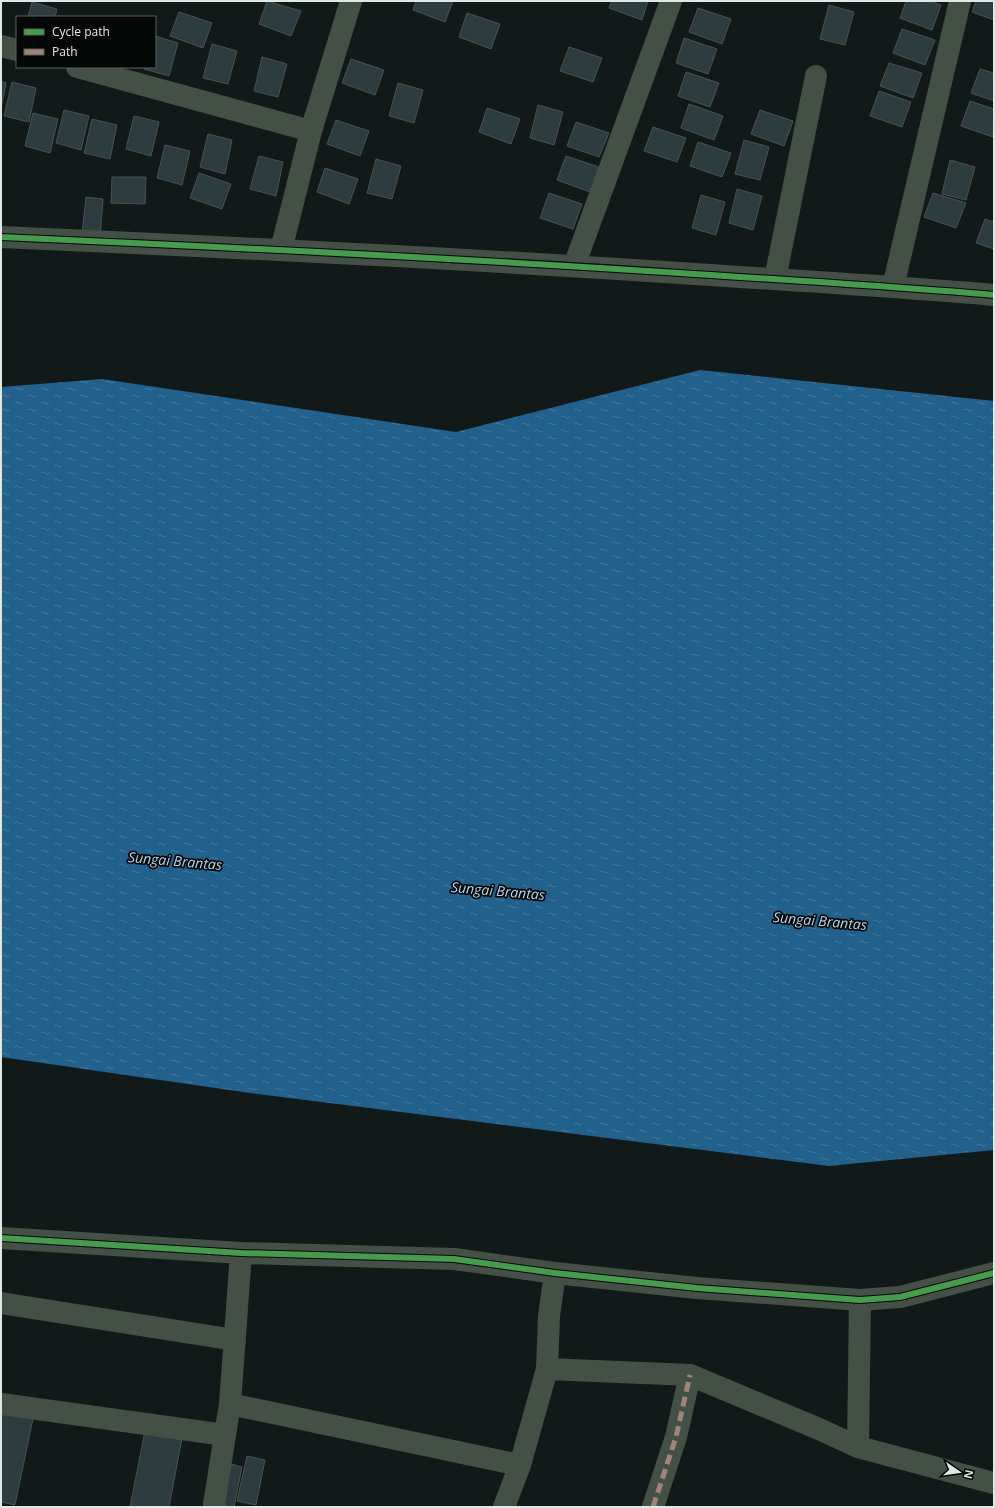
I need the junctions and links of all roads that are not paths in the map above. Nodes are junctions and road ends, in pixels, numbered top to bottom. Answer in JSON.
{"nodes":[{"id":1,"x":351,"y":1,"type":"edge"},
{"id":2,"x":671,"y":1,"type":"edge"},
{"id":3,"x":960,"y":1,"type":"edge"},
{"id":4,"x":1,"y":46,"type":"edge"},
{"id":5,"x":16,"y":50,"type":"edge"},
{"id":6,"x":81,"y":68,"type":"edge"},
{"id":7,"x":816,"y":76,"type":"dead end"},
{"id":8,"x":311,"y":131,"type":"junction"},
{"id":9,"x":1,"y":238,"type":"edge"},
{"id":10,"x":281,"y":250,"type":"junction"},
{"id":11,"x":574,"y":266,"type":"junction"},
{"id":12,"x":775,"y":279,"type":"junction"},
{"id":13,"x":894,"y":287,"type":"junction"},
{"id":14,"x":994,"y":295,"type":"edge"},
{"id":15,"x":1,"y":1238,"type":"edge"},
{"id":16,"x":241,"y":1253,"type":"junction"},
{"id":17,"x":555,"y":1273,"type":"junction"},
{"id":18,"x":994,"y":1273,"type":"edge"},
{"id":19,"x":860,"y":1300,"type":"junction"},
{"id":20,"x":1,"y":1303,"type":"edge"},
{"id":21,"x":235,"y":1340,"type":"junction"},
{"id":22,"x":547,"y":1369,"type":"junction"},
{"id":23,"x":690,"y":1375,"type":"junction"},
{"id":24,"x":1,"y":1404,"type":"edge"},
{"id":25,"x":230,"y":1404,"type":"junction"},
{"id":26,"x":225,"y":1435,"type":"junction"},
{"id":27,"x":858,"y":1448,"type":"junction"},
{"id":28,"x":520,"y":1465,"type":"junction"},
{"id":29,"x":994,"y":1483,"type":"edge"},
{"id":30,"x":215,"y":1507,"type":"edge"},
{"id":31,"x":504,"y":1507,"type":"edge"},
{"id":32,"x":653,"y":1507,"type":"edge"}],
"edges":[{"from":1,"to":8,"type":"street"},
{"from":2,"to":11,"type":"street"},
{"from":3,"to":13,"type":"street"},
{"from":4,"to":5,"type":"street"},
{"from":6,"to":8,"type":"street"},
{"from":7,"to":12,"type":"street"},
{"from":8,"to":10,"type":"street"},
{"from":9,"to":10,"type":"street"},
{"from":10,"to":11,"type":"street"},
{"from":11,"to":12,"type":"street"},
{"from":12,"to":13,"type":"street"},
{"from":13,"to":14,"type":"street"},
{"from":15,"to":16,"type":"street"},
{"from":16,"to":17,"type":"street"},
{"from":16,"to":21,"type":"street"},
{"from":17,"to":19,"type":"street"},
{"from":17,"to":22,"type":"street"},
{"from":18,"to":19,"type":"street"},
{"from":19,"to":27,"type":"street"},
{"from":20,"to":21,"type":"street"},
{"from":21,"to":25,"type":"street"},
{"from":22,"to":23,"type":"street"},
{"from":22,"to":28,"type":"street"},
{"from":23,"to":27,"type":"street"},
{"from":23,"to":32,"type":"street"},
{"from":24,"to":26,"type":"street"},
{"from":25,"to":26,"type":"street"},
{"from":25,"to":28,"type":"street"},
{"from":26,"to":30,"type":"street"},
{"from":27,"to":29,"type":"street"},
{"from":28,"to":31,"type":"street"}]}
